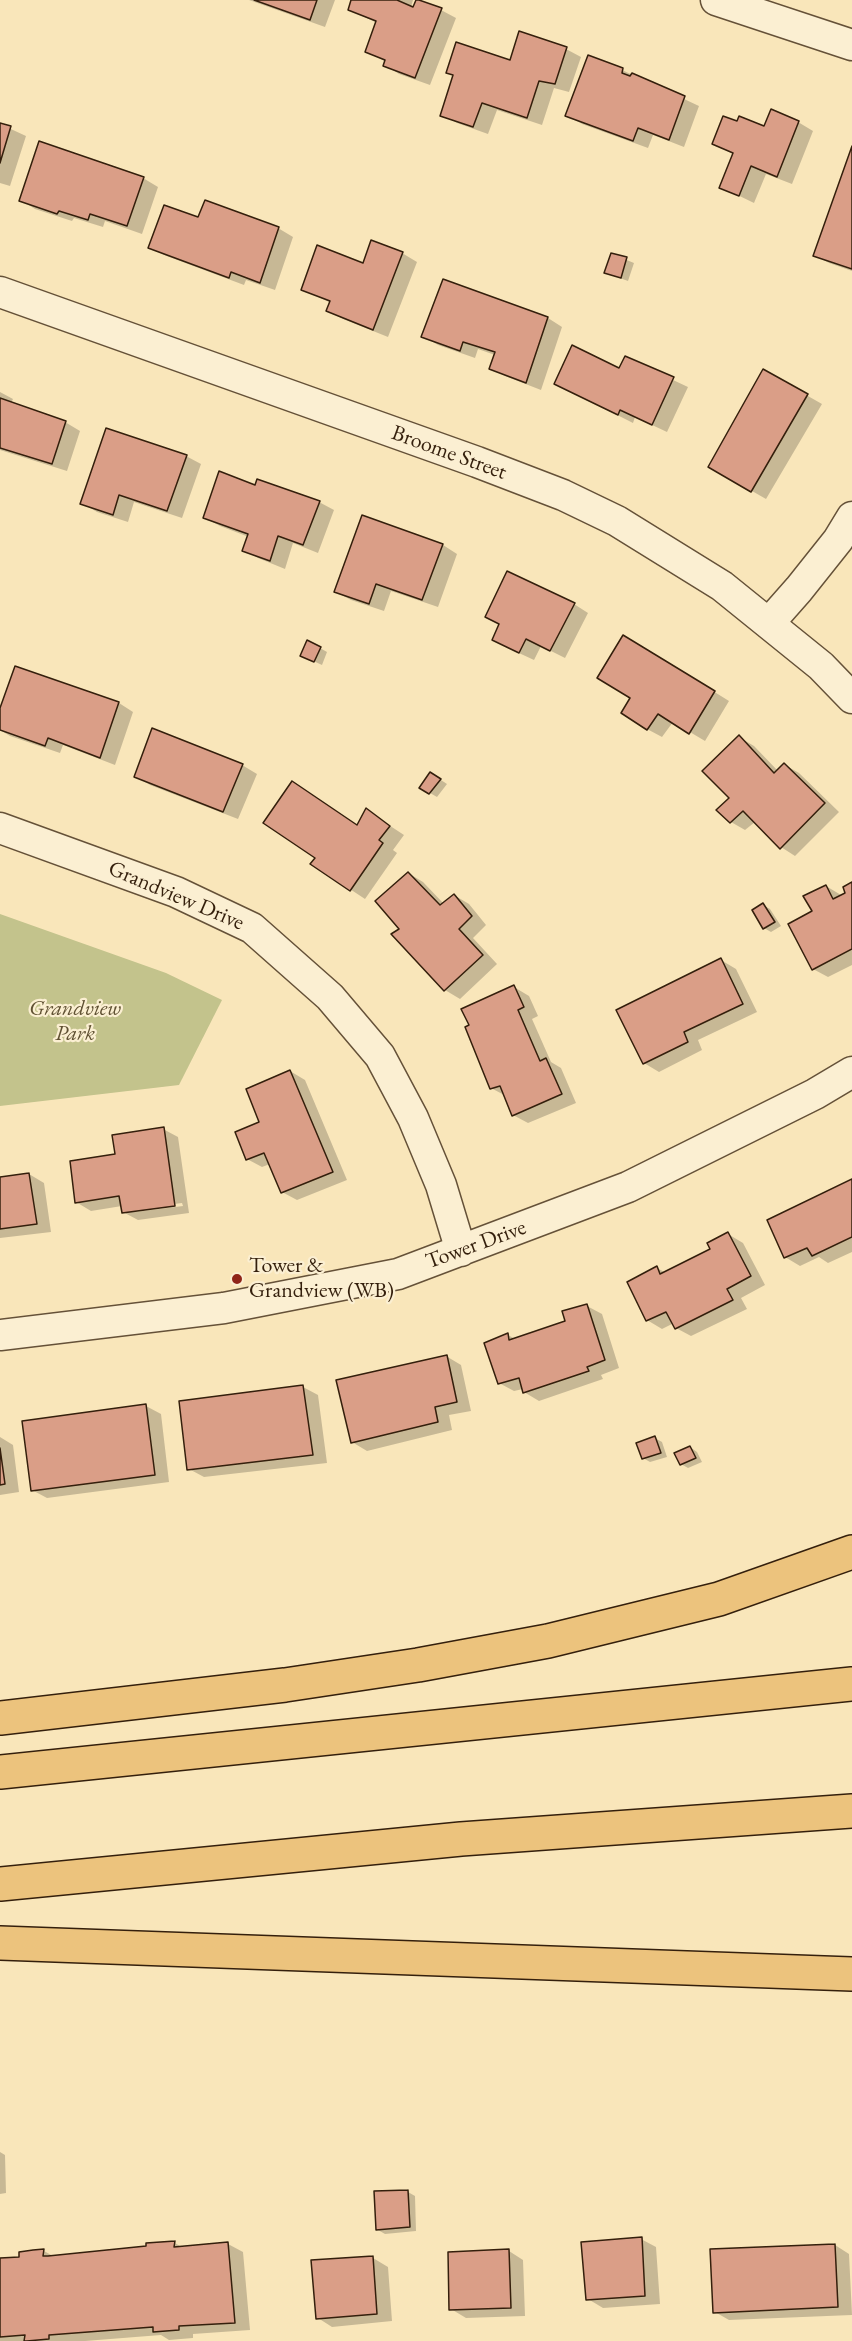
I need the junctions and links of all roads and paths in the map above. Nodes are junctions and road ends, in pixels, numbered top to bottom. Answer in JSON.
{"nodes":[{"id":1,"x":716,"y":0,"type":"edge"},
{"id":2,"x":852,"y":45,"type":"edge"},
{"id":3,"x":0,"y":292,"type":"edge"},
{"id":4,"x":852,"y":517,"type":"edge"},
{"id":5,"x":769,"y":623,"type":"junction"},
{"id":6,"x":852,"y":698,"type":"edge"},
{"id":7,"x":0,"y":828,"type":"edge"},
{"id":8,"x":852,"y":1072,"type":"edge"},
{"id":9,"x":461,"y":1251,"type":"junction"},
{"id":10,"x":0,"y":1335,"type":"edge"},
{"id":11,"x":852,"y":1552,"type":"edge"},
{"id":12,"x":852,"y":1684,"type":"edge"},
{"id":13,"x":0,"y":1718,"type":"edge"},
{"id":14,"x":0,"y":1772,"type":"edge"},
{"id":15,"x":852,"y":1811,"type":"edge"},
{"id":16,"x":0,"y":1884,"type":"edge"},
{"id":17,"x":0,"y":1943,"type":"edge"},
{"id":18,"x":852,"y":1974,"type":"edge"}],
"edges":[{"from":1,"to":2,"type":"street"},
{"from":3,"to":5,"type":"street","name":"Broome Street"},
{"from":4,"to":5,"type":"street"},
{"from":5,"to":6,"type":"street","name":"Broome Street"},
{"from":7,"to":9,"type":"street","name":"Grandview Drive"},
{"from":8,"to":9,"type":"street","name":"Tower Drive"},
{"from":9,"to":10,"type":"street","name":"Tower Drive"},
{"from":11,"to":13,"type":"highway"},
{"from":12,"to":14,"type":"highway"},
{"from":15,"to":16,"type":"highway"},
{"from":17,"to":18,"type":"highway"}]}
